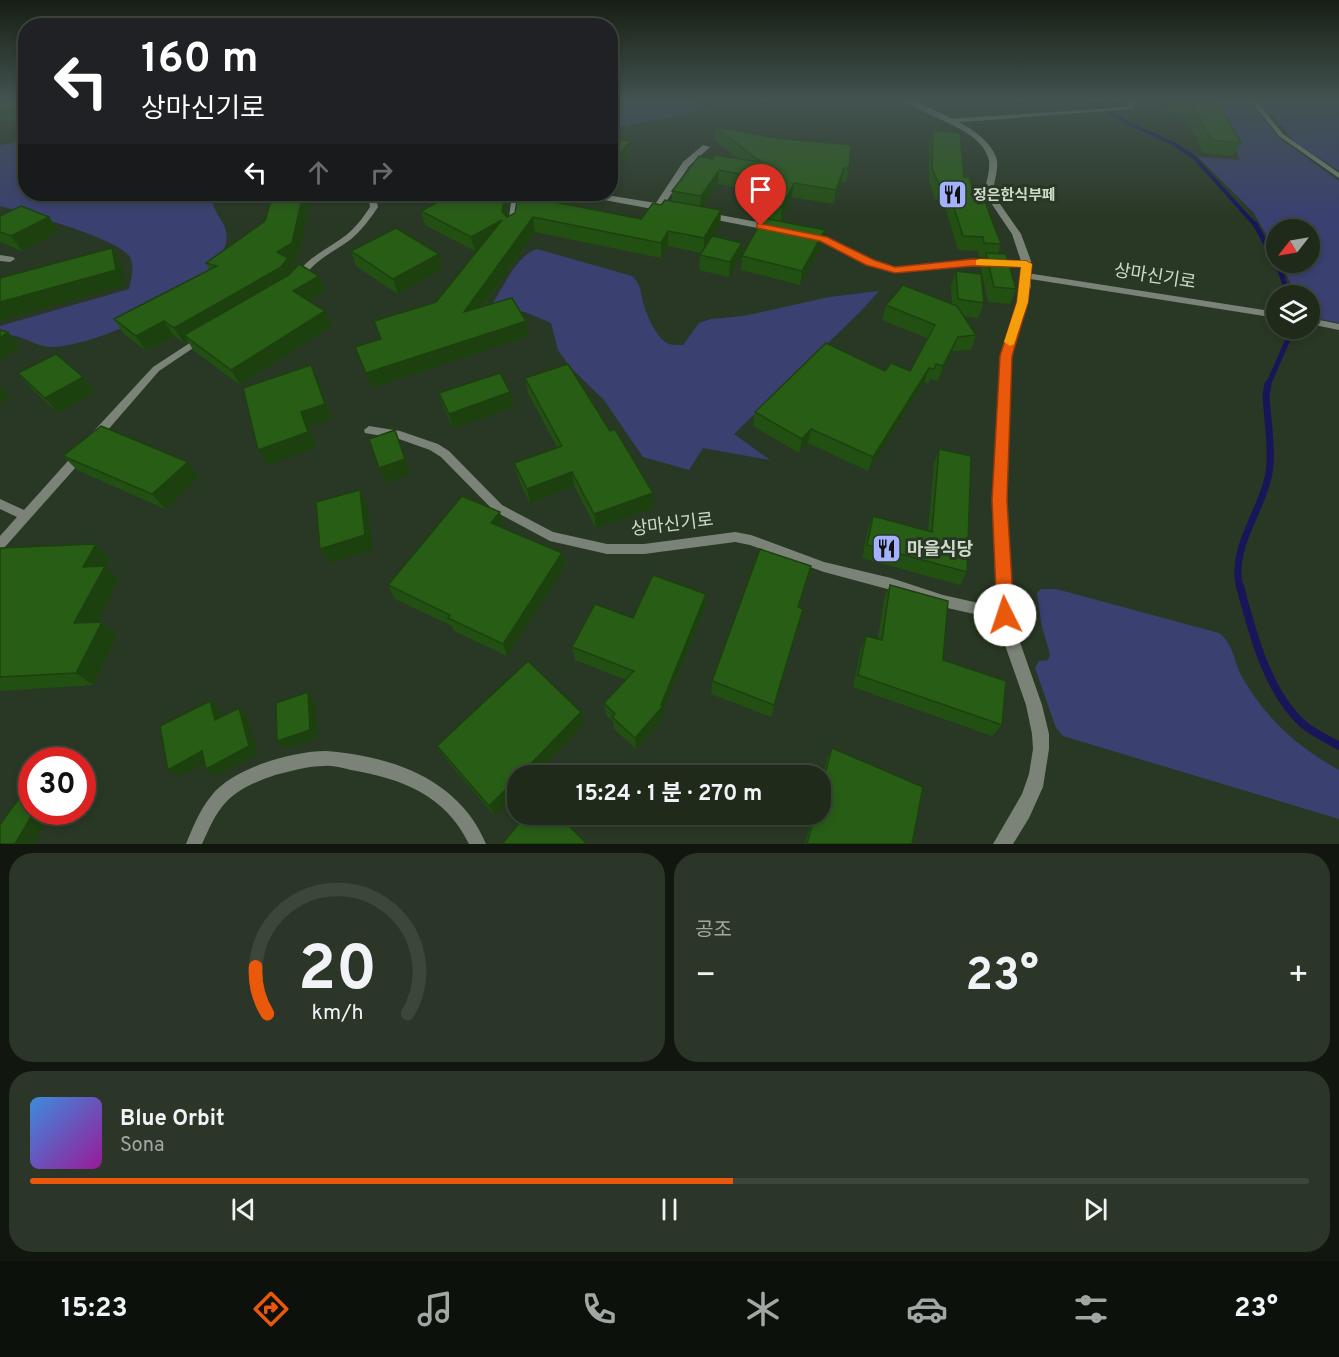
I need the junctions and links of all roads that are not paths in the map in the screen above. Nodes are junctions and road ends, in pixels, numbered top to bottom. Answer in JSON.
{"nodes":[{"id":1,"x":977,"y":139,"type":"edge"},
{"id":2,"x":1287,"y":139,"type":"edge"},
{"id":3,"x":706,"y":147,"type":"dead end"},
{"id":4,"x":1339,"y":176,"type":"edge"},
{"id":5,"x":618,"y":200,"type":"edge"},
{"id":6,"x":373,"y":201,"type":"edge"},
{"id":7,"x":515,"y":201,"type":"edge"},
{"id":8,"x":658,"y":207,"type":"junction"},
{"id":9,"x":680,"y":210,"type":"edge"},
{"id":10,"x":690,"y":212,"type":"edge"},
{"id":11,"x":511,"y":227,"type":"edge"},
{"id":12,"x":788,"y":231,"type":"edge"},
{"id":13,"x":799,"y":233,"type":"edge"},
{"id":14,"x":1027,"y":270,"type":"junction"},
{"id":15,"x":292,"y":286,"type":"edge"},
{"id":16,"x":1266,"y":313,"type":"edge"},
{"id":17,"x":1320,"y":323,"type":"edge"},
{"id":18,"x":1339,"y":327,"type":"edge"},
{"id":19,"x":212,"y":333,"type":"edge"},
{"id":20,"x":369,"y":430,"type":"dead end"},
{"id":21,"x":91,"y":441,"type":"edge"},
{"id":22,"x":84,"y":450,"type":"edge"},
{"id":23,"x":0,"y":504,"type":"edge"},
{"id":24,"x":26,"y":516,"type":"junction"},
{"id":25,"x":0,"y":544,"type":"edge"},
{"id":26,"x":1005,"y":615,"type":"junction"},
{"id":27,"x":194,"y":844,"type":"edge"},
{"id":28,"x":478,"y":844,"type":"edge"},
{"id":29,"x":1002,"y":844,"type":"edge"}],
"edges":[{"from":1,"to":14,"type":"street"},
{"from":2,"to":4,"type":"lane"},
{"from":3,"to":8,"type":"street"},
{"from":5,"to":8,"type":"street"},
{"from":6,"to":15,"type":"lane"},
{"from":7,"to":11,"type":"lane"},
{"from":8,"to":9,"type":"street"},
{"from":10,"to":12,"type":"street"},
{"from":13,"to":14,"type":"street","name":"상마신기로"},
{"from":14,"to":16,"type":"lane","name":"상마신기로"},
{"from":14,"to":26,"type":"street"},
{"from":17,"to":18,"type":"lane"},
{"from":19,"to":21,"type":"lane"},
{"from":20,"to":26,"type":"lane","name":"상마신기로"},
{"from":22,"to":24,"type":"lane"},
{"from":23,"to":24,"type":"lane"},
{"from":24,"to":25,"type":"lane"},
{"from":26,"to":29,"type":"street"},
{"from":27,"to":28,"type":"lane"}]}
